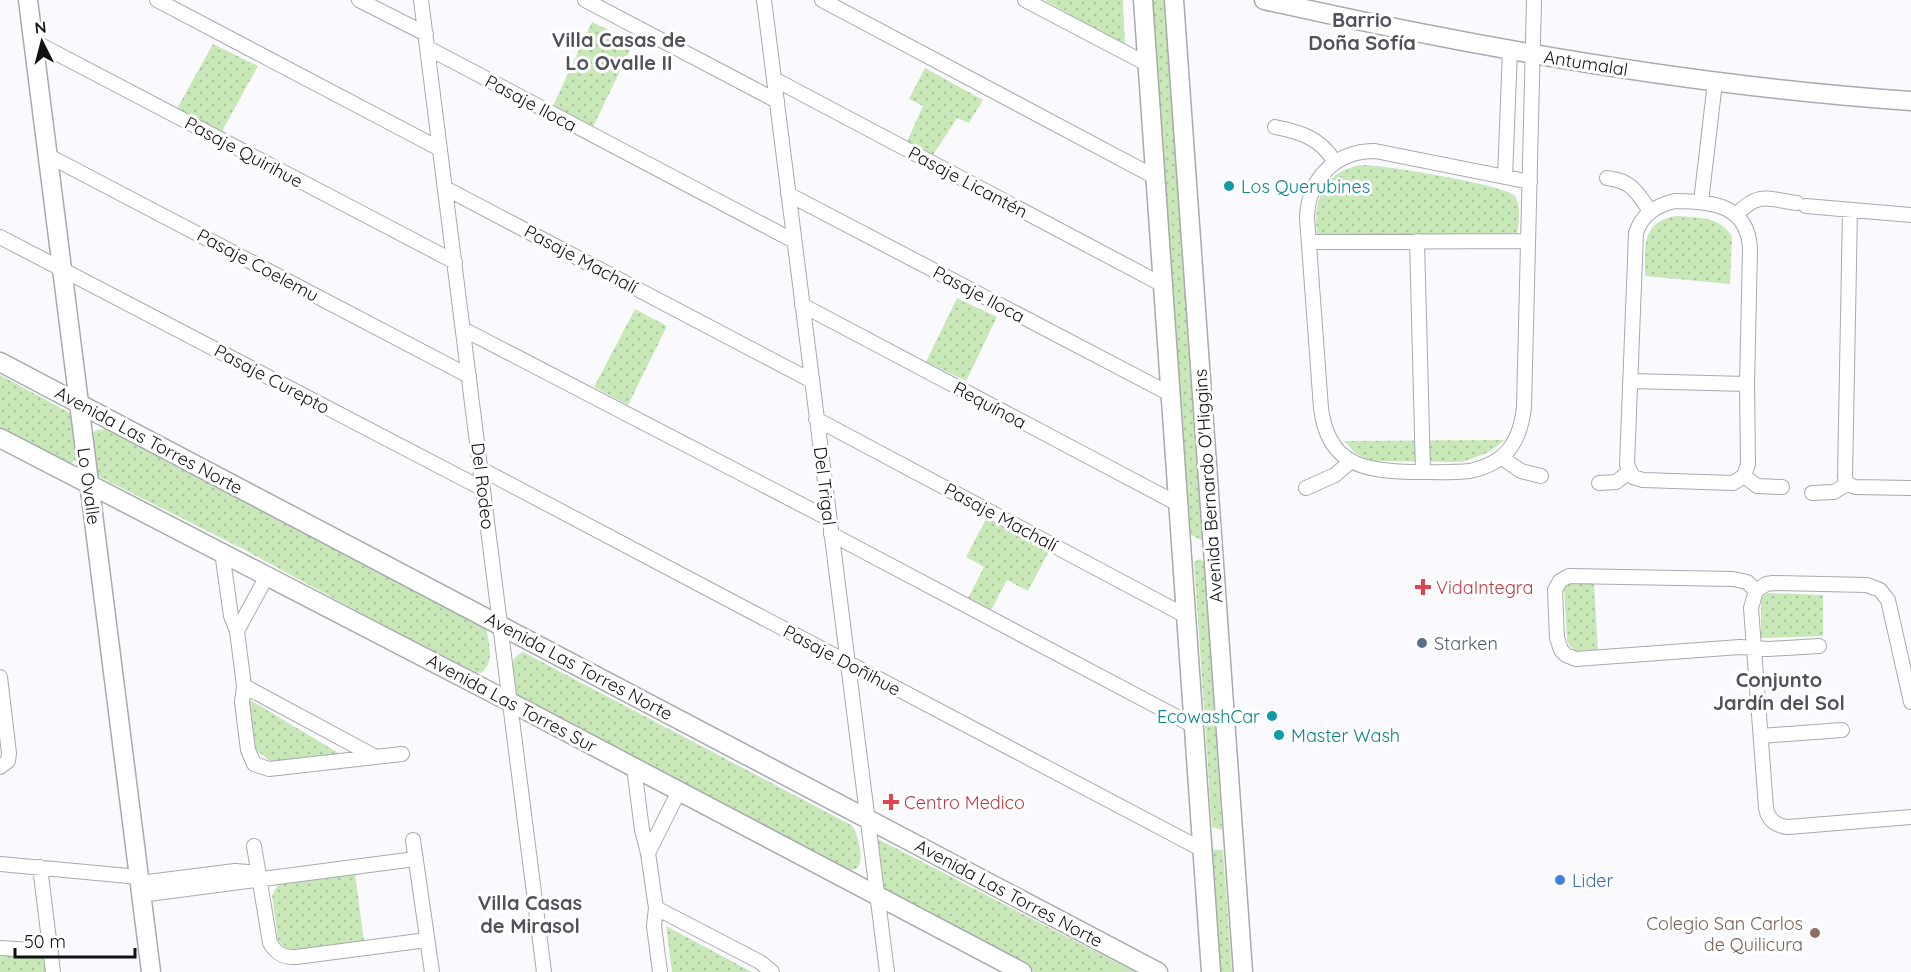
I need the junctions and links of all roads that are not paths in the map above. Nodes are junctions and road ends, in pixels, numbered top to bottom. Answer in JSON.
{"nodes":[{"id":1,"x":28,"y":0,"type":"edge"},
{"id":2,"x":158,"y":0,"type":"edge"},
{"id":3,"x":359,"y":0,"type":"edge"},
{"id":4,"x":421,"y":0,"type":"edge"},
{"id":5,"x":585,"y":0,"type":"edge"},
{"id":6,"x":764,"y":0,"type":"edge"},
{"id":7,"x":822,"y":0,"type":"edge"},
{"id":8,"x":1025,"y":0,"type":"edge"},
{"id":9,"x":1143,"y":0,"type":"edge"},
{"id":10,"x":1174,"y":0,"type":"edge"},
{"id":11,"x":1264,"y":0,"type":"edge"},
{"id":12,"x":1534,"y":0,"type":"edge"},
{"id":13,"x":33,"y":41,"type":"junction"},
{"id":14,"x":427,"y":41,"type":"junction"},
{"id":15,"x":1509,"y":50,"type":"junction"},
{"id":16,"x":1533,"y":54,"type":"junction"},
{"id":17,"x":1147,"y":64,"type":"junction"},
{"id":18,"x":774,"y":80,"type":"junction"},
{"id":19,"x":1715,"y":82,"type":"junction"},
{"id":20,"x":777,"y":101,"type":"junction"},
{"id":21,"x":1911,"y":101,"type":"edge"},
{"id":22,"x":1275,"y":127,"type":"dead end"},
{"id":23,"x":440,"y":149,"type":"junction"},
{"id":24,"x":47,"y":155,"type":"junction"},
{"id":25,"x":1335,"y":162,"type":"junction"},
{"id":26,"x":1155,"y":177,"type":"junction"},
{"id":27,"x":1505,"y":177,"type":"junction"},
{"id":28,"x":1606,"y":178,"type":"dead end"},
{"id":29,"x":1530,"y":182,"type":"junction"},
{"id":30,"x":445,"y":188,"type":"junction"},
{"id":31,"x":788,"y":194,"type":"junction"},
{"id":32,"x":1701,"y":202,"type":"junction"},
{"id":33,"x":1851,"y":210,"type":"junction"},
{"id":34,"x":1650,"y":211,"type":"junction"},
{"id":35,"x":1737,"y":215,"type":"junction"},
{"id":36,"x":1911,"y":215,"type":"edge"},
{"id":37,"x":0,"y":237,"type":"edge"},
{"id":38,"x":794,"y":241,"type":"junction"},
{"id":39,"x":1417,"y":241,"type":"junction"},
{"id":40,"x":1528,"y":241,"type":"junction"},
{"id":41,"x":1309,"y":242,"type":"junction"},
{"id":42,"x":454,"y":262,"type":"junction"},
{"id":43,"x":62,"y":269,"type":"junction"},
{"id":44,"x":1163,"y":285,"type":"junction"},
{"id":45,"x":802,"y":305,"type":"junction"},
{"id":46,"x":463,"y":329,"type":"junction"},
{"id":47,"x":0,"y":362,"type":"edge"},
{"id":48,"x":469,"y":376,"type":"junction"},
{"id":49,"x":812,"y":381,"type":"junction"},
{"id":50,"x":1632,"y":381,"type":"junction"},
{"id":51,"x":1747,"y":384,"type":"junction"},
{"id":52,"x":1170,"y":394,"type":"junction"},
{"id":53,"x":78,"y":403,"type":"junction"},
{"id":54,"x":816,"y":418,"type":"junction"},
{"id":55,"x":0,"y":438,"type":"edge"},
{"id":56,"x":1502,"y":458,"type":"junction"},
{"id":57,"x":1351,"y":461,"type":"junction"},
{"id":58,"x":481,"y":469,"type":"junction"},
{"id":59,"x":1423,"y":472,"type":"junction"},
{"id":60,"x":1629,"y":472,"type":"junction"},
{"id":61,"x":1541,"y":476,"type":"dead end"},
{"id":62,"x":1744,"y":476,"type":"junction"},
{"id":63,"x":89,"y":482,"type":"junction"},
{"id":64,"x":1599,"y":483,"type":"dead end"},
{"id":65,"x":1847,"y":484,"type":"junction"},
{"id":66,"x":1782,"y":487,"type":"dead end"},
{"id":67,"x":1306,"y":488,"type":"dead end"},
{"id":68,"x":1911,"y":488,"type":"edge"},
{"id":69,"x":483,"y":489,"type":"junction"},
{"id":70,"x":1812,"y":493,"type":"dead end"},
{"id":71,"x":1178,"y":504,"type":"junction"},
{"id":72,"x":829,"y":519,"type":"junction"},
{"id":73,"x":831,"y":534,"type":"junction"},
{"id":74,"x":222,"y":552,"type":"junction"},
{"id":75,"x":1213,"y":557,"type":"junction"},
{"id":76,"x":1182,"y":560,"type":"junction"},
{"id":77,"x":267,"y":576,"type":"junction"},
{"id":78,"x":1756,"y":591,"type":"junction"},
{"id":79,"x":1186,"y":616,"type":"junction"},
{"id":80,"x":500,"y":625,"type":"junction"},
{"id":81,"x":237,"y":631,"type":"junction"},
{"id":82,"x":1819,"y":646,"type":"dead end"},
{"id":83,"x":1754,"y":648,"type":"junction"},
{"id":84,"x":847,"y":662,"type":"junction"},
{"id":85,"x":0,"y":677,"type":"edge"},
{"id":86,"x":243,"y":686,"type":"junction"},
{"id":87,"x":510,"y":702,"type":"junction"},
{"id":88,"x":1911,"y":702,"type":"edge"},
{"id":89,"x":1842,"y":730,"type":"dead end"},
{"id":90,"x":1194,"y":733,"type":"junction"},
{"id":91,"x":1226,"y":736,"type":"junction"},
{"id":92,"x":1761,"y":736,"type":"junction"},
{"id":93,"x":402,"y":754,"type":"dead end"},
{"id":94,"x":374,"y":756,"type":"junction"},
{"id":95,"x":3,"y":765,"type":"edge"},
{"id":96,"x":634,"y":767,"type":"junction"},
{"id":97,"x":680,"y":792,"type":"junction"},
{"id":98,"x":1911,"y":817,"type":"edge"},
{"id":99,"x":866,"y":818,"type":"junction"},
{"id":100,"x":413,"y":840,"type":"dead end"},
{"id":101,"x":254,"y":846,"type":"dead end"},
{"id":102,"x":1203,"y":850,"type":"junction"},
{"id":103,"x":648,"y":853,"type":"junction"},
{"id":104,"x":415,"y":859,"type":"junction"},
{"id":105,"x":0,"y":864,"type":"edge"},
{"id":106,"x":40,"y":867,"type":"junction"},
{"id":107,"x":260,"y":878,"type":"junction"},
{"id":108,"x":140,"y":885,"type":"junction"},
{"id":109,"x":877,"y":895,"type":"junction"},
{"id":110,"x":656,"y":908,"type":"junction"},
{"id":111,"x":427,"y":940,"type":"junction"},
{"id":112,"x":0,"y":948,"type":"edge"},
{"id":113,"x":51,"y":951,"type":"junction"},
{"id":114,"x":53,"y":972,"type":"edge"},
{"id":115,"x":151,"y":972,"type":"edge"},
{"id":116,"x":432,"y":972,"type":"edge"},
{"id":117,"x":544,"y":972,"type":"edge"},
{"id":118,"x":660,"y":972,"type":"edge"},
{"id":119,"x":772,"y":972,"type":"edge"},
{"id":120,"x":887,"y":972,"type":"edge"},
{"id":121,"x":1022,"y":972,"type":"edge"},
{"id":122,"x":1158,"y":972,"type":"edge"},
{"id":123,"x":1211,"y":972,"type":"edge"},
{"id":124,"x":1243,"y":972,"type":"edge"}],
"edges":[{"from":1,"to":13,"type":"street","name":"Lo Ovalle"},
{"from":2,"to":23,"type":"street"},
{"from":3,"to":14,"type":"street","name":"Pasaje Iloca"},
{"from":4,"to":14,"type":"street","name":"Del Rodeo"},
{"from":5,"to":20,"type":"street"},
{"from":6,"to":18,"type":"street","name":"Del Trigal"},
{"from":7,"to":26,"type":"street"},
{"from":8,"to":17,"type":"street"},
{"from":9,"to":17,"type":"street","name":"Avenida Bernardo O'Higgins"},
{"from":10,"to":75,"type":"street","name":"Avenida Bernardo O'Higgins"},
{"from":11,"to":15,"type":"street","name":"Antumalal"},
{"from":12,"to":16,"type":"street"},
{"from":13,"to":24,"type":"street","name":"Lo Ovalle"},
{"from":13,"to":42,"type":"street","name":"Pasaje Quirihue"},
{"from":14,"to":23,"type":"street","name":"Del Rodeo"},
{"from":14,"to":38,"type":"street","name":"Pasaje Iloca"},
{"from":15,"to":16,"type":"street","name":"Antumalal"},
{"from":15,"to":27,"type":"street"},
{"from":16,"to":19,"type":"street","name":"Antumalal"},
{"from":16,"to":29,"type":"street"},
{"from":17,"to":26,"type":"street","name":"Avenida Bernardo O'Higgins"},
{"from":18,"to":20,"type":"street","name":"Del Trigal"},
{"from":18,"to":44,"type":"street","name":"Pasaje Licantén"},
{"from":19,"to":21,"type":"street","name":"Antumalal"},
{"from":19,"to":32,"type":"street"},
{"from":20,"to":31,"type":"street","name":"Del Trigal"},
{"from":22,"to":25,"type":"street"},
{"from":23,"to":30,"type":"street","name":"Del Rodeo"},
{"from":24,"to":43,"type":"street","name":"Lo Ovalle"},
{"from":24,"to":48,"type":"street","name":"Pasaje Coelemu"},
{"from":25,"to":27,"type":"street"},
{"from":25,"to":41,"type":"street"},
{"from":26,"to":44,"type":"street","name":"Avenida Bernardo O'Higgins"},
{"from":27,"to":29,"type":"street"},
{"from":28,"to":34,"type":"street"},
{"from":29,"to":40,"type":"street"},
{"from":30,"to":42,"type":"street","name":"Del Rodeo"},
{"from":30,"to":49,"type":"street","name":"Pasaje Machalí"},
{"from":31,"to":38,"type":"street","name":"Del Trigal"},
{"from":31,"to":52,"type":"street","name":"Pasaje Iloca"},
{"from":32,"to":34,"type":"street"},
{"from":32,"to":35,"type":"street"},
{"from":33,"to":35,"type":"street"},
{"from":33,"to":36,"type":"street"},
{"from":33,"to":65,"type":"street"},
{"from":34,"to":50,"type":"street"},
{"from":35,"to":51,"type":"street"},
{"from":37,"to":43,"type":"street","name":"Pasaje Curepto"},
{"from":38,"to":45,"type":"street","name":"Del Trigal"},
{"from":39,"to":40,"type":"street"},
{"from":39,"to":41,"type":"street"},
{"from":39,"to":59,"type":"street"},
{"from":40,"to":56,"type":"street"},
{"from":41,"to":57,"type":"street"},
{"from":42,"to":46,"type":"street","name":"Del Rodeo"},
{"from":43,"to":53,"type":"street","name":"Lo Ovalle"},
{"from":43,"to":69,"type":"street","name":"Pasaje Curepto"},
{"from":44,"to":52,"type":"street","name":"Avenida Bernardo O'Higgins"},
{"from":45,"to":49,"type":"street","name":"Del Trigal"},
{"from":45,"to":71,"type":"street","name":"Requínoa"},
{"from":46,"to":48,"type":"street","name":"Del Rodeo"},
{"from":46,"to":72,"type":"street"},
{"from":47,"to":53,"type":"street","name":"Avenida Las Torres Norte"},
{"from":48,"to":58,"type":"street","name":"Del Rodeo"},
{"from":49,"to":54,"type":"street","name":"Del Trigal"},
{"from":50,"to":51,"type":"street"},
{"from":50,"to":60,"type":"street"},
{"from":51,"to":62,"type":"street"},
{"from":52,"to":71,"type":"street","name":"Avenida Bernardo O'Higgins"},
{"from":53,"to":63,"type":"street","name":"Lo Ovalle"},
{"from":53,"to":80,"type":"street","name":"Avenida Las Torres Norte"},
{"from":54,"to":72,"type":"street","name":"Del Trigal"},
{"from":54,"to":79,"type":"street","name":"Pasaje Machalí"},
{"from":55,"to":63,"type":"street","name":"Avenida Las Torres Sur"},
{"from":56,"to":59,"type":"street"},
{"from":56,"to":61,"type":"street"},
{"from":57,"to":59,"type":"street"},
{"from":57,"to":67,"type":"street"},
{"from":58,"to":69,"type":"street","name":"Del Rodeo"},
{"from":58,"to":84,"type":"street","name":"Pasaje Doñihue"},
{"from":60,"to":62,"type":"street"},
{"from":60,"to":64,"type":"street"},
{"from":62,"to":66,"type":"street"},
{"from":63,"to":74,"type":"street","name":"Avenida Las Torres Sur"},
{"from":63,"to":108,"type":"street","name":"Lo Ovalle"},
{"from":65,"to":68,"type":"street"},
{"from":65,"to":70,"type":"street"},
{"from":69,"to":80,"type":"street","name":"Del Rodeo"},
{"from":71,"to":76,"type":"street","name":"Avenida Bernardo O'Higgins"},
{"from":72,"to":73,"type":"street","name":"Del Trigal"},
{"from":73,"to":84,"type":"street","name":"Del Trigal"},
{"from":73,"to":90,"type":"street"},
{"from":74,"to":77,"type":"street","name":"Avenida Las Torres Sur"},
{"from":74,"to":81,"type":"street"},
{"from":75,"to":76,"type":"street"},
{"from":75,"to":91,"type":"street","name":"Avenida Bernardo O'Higgins"},
{"from":76,"to":79,"type":"street","name":"Avenida Bernardo O'Higgins"},
{"from":77,"to":81,"type":"street"},
{"from":77,"to":87,"type":"street","name":"Avenida Las Torres Sur"},
{"from":78,"to":83,"type":"street"},
{"from":78,"to":83,"type":"street"},
{"from":78,"to":88,"type":"street"},
{"from":79,"to":90,"type":"street","name":"Avenida Bernardo O'Higgins"},
{"from":80,"to":87,"type":"street","name":"Del Rodeo"},
{"from":80,"to":99,"type":"street","name":"Avenida Las Torres Norte"},
{"from":81,"to":86,"type":"street"},
{"from":82,"to":83,"type":"street"},
{"from":83,"to":92,"type":"street"},
{"from":84,"to":99,"type":"street","name":"Del Trigal"},
{"from":84,"to":102,"type":"street","name":"Pasaje Doñihue"},
{"from":85,"to":95,"type":"street"},
{"from":86,"to":94,"type":"street"},
{"from":86,"to":94,"type":"street"},
{"from":87,"to":96,"type":"street","name":"Avenida Las Torres Sur"},
{"from":87,"to":117,"type":"street","name":"Del Rodeo"},
{"from":89,"to":92,"type":"street"},
{"from":90,"to":91,"type":"street"},
{"from":90,"to":102,"type":"street","name":"Avenida Bernardo O'Higgins"},
{"from":91,"to":124,"type":"street","name":"Avenida Bernardo O'Higgins"},
{"from":92,"to":98,"type":"street"},
{"from":93,"to":94,"type":"street"},
{"from":96,"to":97,"type":"street","name":"Avenida Las Torres Sur"},
{"from":96,"to":103,"type":"street"},
{"from":97,"to":103,"type":"street"},
{"from":97,"to":109,"type":"street","name":"Avenida Las Torres Sur"},
{"from":99,"to":109,"type":"street","name":"Del Trigal"},
{"from":99,"to":122,"type":"street","name":"Avenida Las Torres Norte"},
{"from":100,"to":104,"type":"street"},
{"from":101,"to":107,"type":"street"},
{"from":102,"to":123,"type":"street","name":"Avenida Bernardo O'Higgins"},
{"from":103,"to":110,"type":"street"},
{"from":104,"to":107,"type":"street"},
{"from":104,"to":111,"type":"street"},
{"from":105,"to":106,"type":"street"},
{"from":106,"to":108,"type":"street"},
{"from":106,"to":113,"type":"street"},
{"from":107,"to":108,"type":"street"},
{"from":107,"to":111,"type":"street"},
{"from":108,"to":115,"type":"street","name":"Lo Ovalle"},
{"from":109,"to":120,"type":"street","name":"Del Trigal"},
{"from":109,"to":121,"type":"street","name":"Avenida Las Torres Sur"},
{"from":110,"to":118,"type":"street"},
{"from":110,"to":119,"type":"street"},
{"from":111,"to":116,"type":"street"},
{"from":112,"to":113,"type":"street"},
{"from":113,"to":114,"type":"street"}]}
